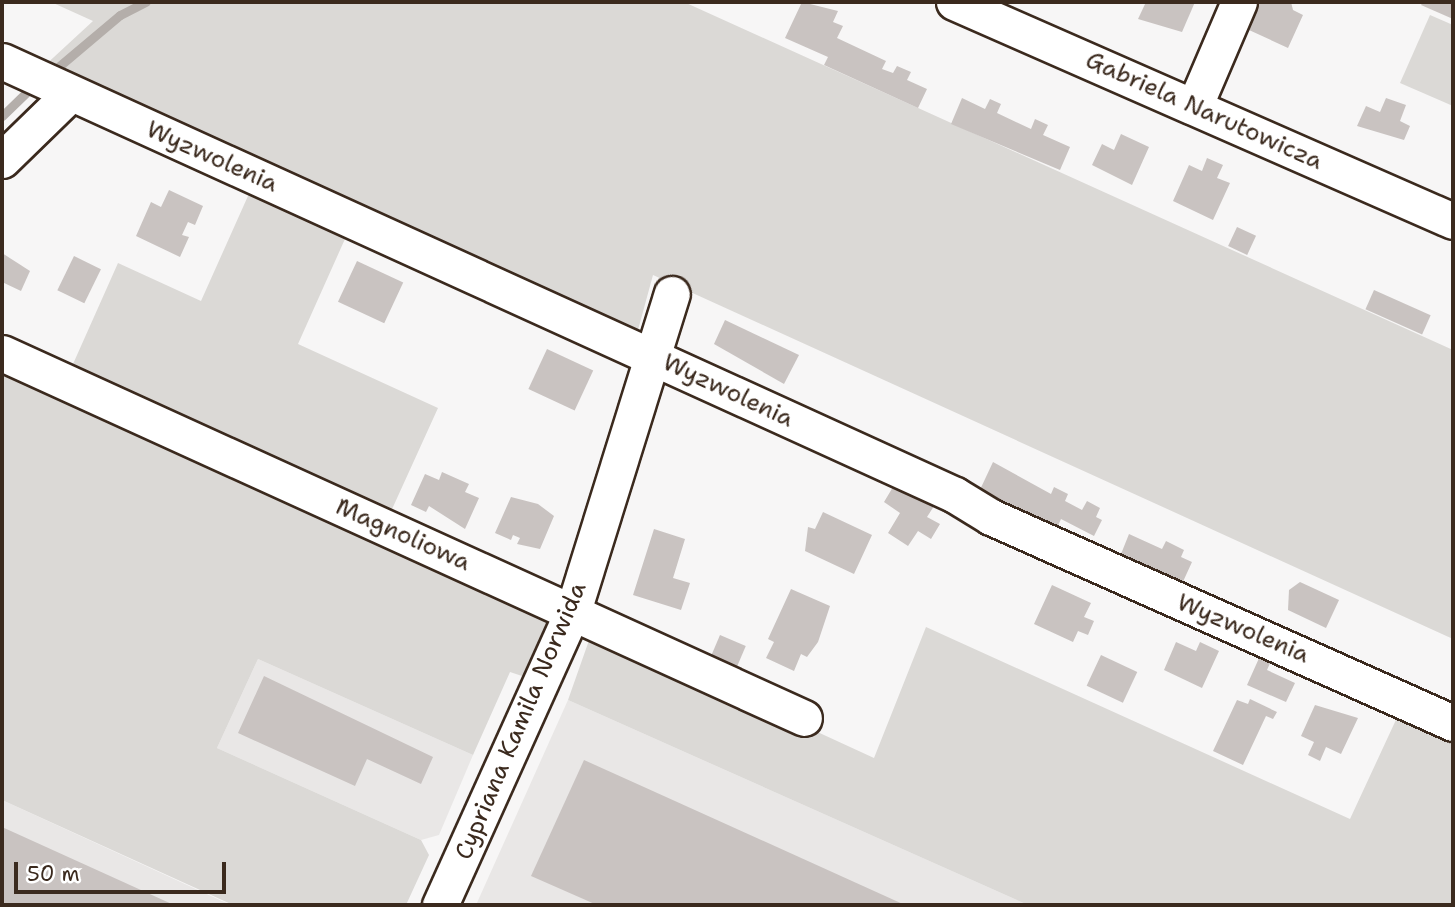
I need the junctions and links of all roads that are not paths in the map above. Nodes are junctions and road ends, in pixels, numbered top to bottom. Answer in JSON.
{"nodes":[{"id":1,"x":1239,"y":2,"type":"edge"},
{"id":2,"x":960,"y":3,"type":"edge"},
{"id":3,"x":2,"y":61,"type":"edge"},
{"id":4,"x":71,"y":93,"type":"junction"},
{"id":5,"x":1194,"y":107,"type":"junction"},
{"id":6,"x":2,"y":160,"type":"edge"},
{"id":7,"x":1453,"y":221,"type":"edge"},
{"id":8,"x":672,"y":293,"type":"dead end"},
{"id":9,"x":2,"y":353,"type":"edge"},
{"id":10,"x":655,"y":358,"type":"junction"},
{"id":11,"x":573,"y":611,"type":"junction"},
{"id":12,"x":804,"y":718,"type":"dead end"},
{"id":13,"x":1453,"y":723,"type":"edge"},
{"id":14,"x":440,"y":905,"type":"edge"}],
"edges":[{"from":1,"to":5,"type":"street"},
{"from":2,"to":5,"type":"street","name":"Gabriela Narutowicza"},
{"from":3,"to":4,"type":"street","name":"Wyzwolenia"},
{"from":4,"to":6,"type":"street"},
{"from":4,"to":10,"type":"street","name":"Wyzwolenia"},
{"from":5,"to":7,"type":"street","name":"Gabriela Narutowicza"},
{"from":8,"to":10,"type":"street","name":"Cypriana Kamila Norwida"},
{"from":9,"to":11,"type":"street","name":"Magnoliowa"},
{"from":10,"to":11,"type":"street","name":"Cypriana Kamila Norwida"},
{"from":10,"to":13,"type":"street","name":"Wyzwolenia"},
{"from":11,"to":12,"type":"street","name":"Magnoliowa"},
{"from":11,"to":14,"type":"street","name":"Cypriana Kamila Norwida"}]}
